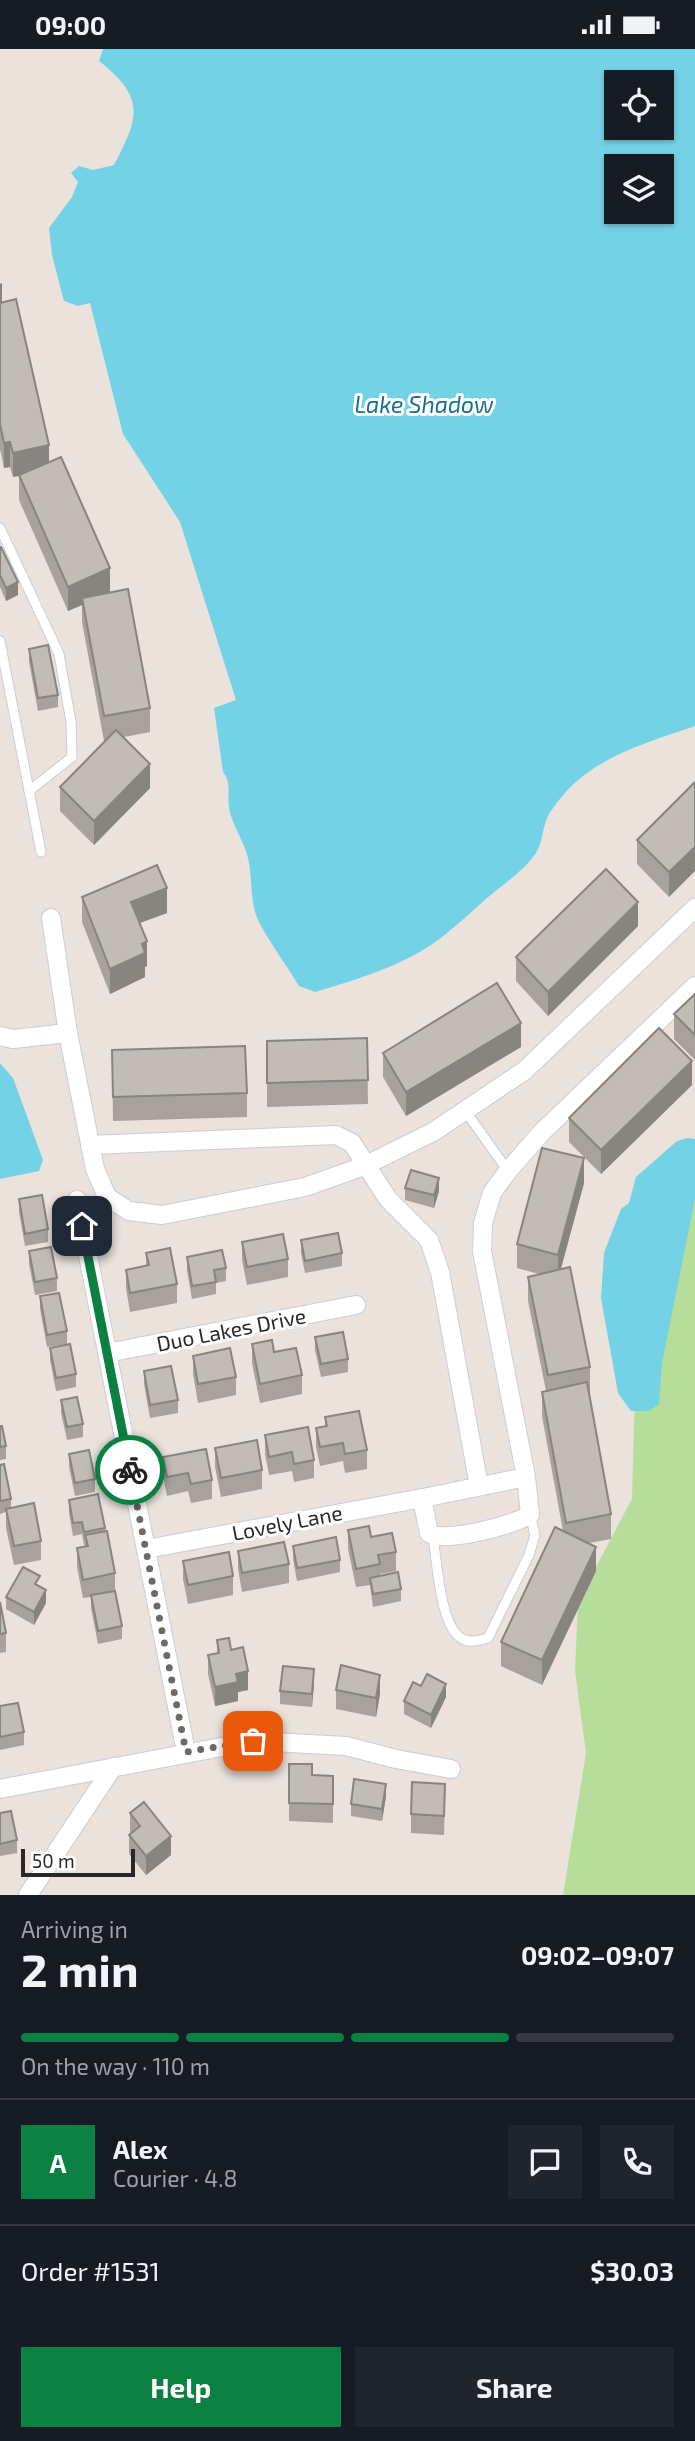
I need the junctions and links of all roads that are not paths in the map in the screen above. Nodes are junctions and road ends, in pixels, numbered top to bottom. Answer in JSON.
{"nodes":[{"id":1,"x":0,"y":528,"type":"edge"},
{"id":2,"x":0,"y":641,"type":"edge"},
{"id":3,"x":5,"y":687,"type":"edge"},
{"id":4,"x":29,"y":791,"type":"junction"},
{"id":5,"x":41,"y":852,"type":"dead end"},
{"id":6,"x":695,"y":908,"type":"edge"},
{"id":7,"x":51,"y":918,"type":"dead end"},
{"id":8,"x":695,"y":986,"type":"edge"},
{"id":9,"x":68,"y":1033,"type":"junction"},
{"id":10,"x":0,"y":1037,"type":"edge"},
{"id":11,"x":466,"y":1112,"type":"junction"},
{"id":12,"x":90,"y":1145,"type":"junction"},
{"id":13,"x":364,"y":1166,"type":"junction"},
{"id":14,"x":508,"y":1171,"type":"junction"},
{"id":15,"x":77,"y":1200,"type":"dead end"},
{"id":16,"x":356,"y":1305,"type":"dead end"},
{"id":17,"x":107,"y":1353,"type":"junction"},
{"id":18,"x":526,"y":1477,"type":"junction"},
{"id":19,"x":479,"y":1486,"type":"junction"},
{"id":20,"x":428,"y":1497,"type":"junction"},
{"id":21,"x":530,"y":1514,"type":"junction"},
{"id":22,"x":433,"y":1537,"type":"junction"},
{"id":23,"x":146,"y":1549,"type":"junction"},
{"id":24,"x":186,"y":1752,"type":"junction"},
{"id":25,"x":113,"y":1767,"type":"junction"},
{"id":26,"x":451,"y":1769,"type":"dead end"},
{"id":27,"x":0,"y":1789,"type":"edge"},
{"id":28,"x":28,"y":1895,"type":"edge"}],
"edges":[{"from":1,"to":4,"type":"lane"},
{"from":2,"to":3,"type":"lane"},
{"from":3,"to":4,"type":"lane"},
{"from":4,"to":5,"type":"lane"},
{"from":6,"to":11,"type":"street"},
{"from":7,"to":9,"type":"street"},
{"from":8,"to":14,"type":"street"},
{"from":9,"to":10,"type":"street"},
{"from":9,"to":12,"type":"street"},
{"from":11,"to":13,"type":"street"},
{"from":11,"to":14,"type":"lane"},
{"from":12,"to":13,"type":"street"},
{"from":12,"to":13,"type":"street"},
{"from":13,"to":19,"type":"street"},
{"from":14,"to":18,"type":"street"},
{"from":15,"to":17,"type":"street"},
{"from":16,"to":17,"type":"street","name":"Duo Lakes Drive"},
{"from":17,"to":23,"type":"street"},
{"from":18,"to":19,"type":"street","name":"Lovely Lane"},
{"from":18,"to":21,"type":"street"},
{"from":19,"to":20,"type":"street","name":"Lovely Lane"},
{"from":20,"to":22,"type":"street"},
{"from":20,"to":23,"type":"street","name":"Lovely Lane"},
{"from":21,"to":22,"type":"street"},
{"from":21,"to":22,"type":"lane"},
{"from":23,"to":24,"type":"street"},
{"from":24,"to":25,"type":"street"},
{"from":24,"to":26,"type":"street"},
{"from":25,"to":27,"type":"street"},
{"from":25,"to":28,"type":"street"}]}
